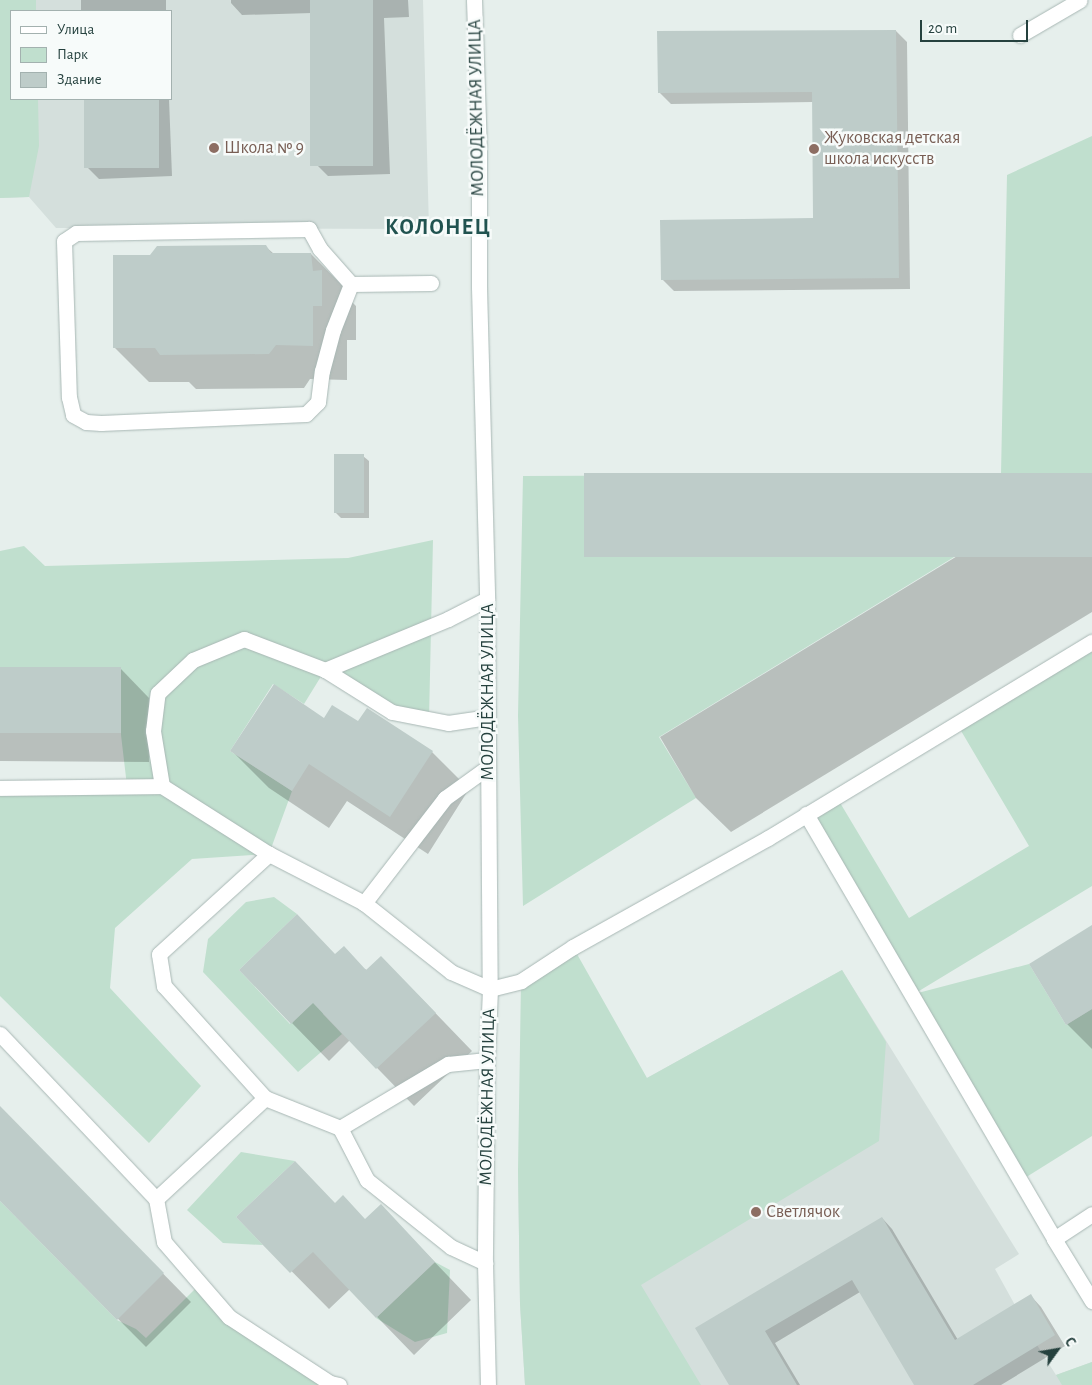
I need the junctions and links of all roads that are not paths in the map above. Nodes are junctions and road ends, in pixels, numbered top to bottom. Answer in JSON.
{"nodes":[{"id":1,"x":474,"y":0,"type":"edge"},
{"id":2,"x":1080,"y":0,"type":"edge"},
{"id":3,"x":1060,"y":5,"type":"edge"},
{"id":4,"x":1020,"y":35,"type":"dead end"},
{"id":5,"x":431,"y":283,"type":"dead end"},
{"id":6,"x":351,"y":284,"type":"junction"},
{"id":7,"x":487,"y":599,"type":"junction"},
{"id":8,"x":1092,"y":642,"type":"edge"},
{"id":9,"x":325,"y":670,"type":"junction"},
{"id":10,"x":488,"y":717,"type":"junction"},
{"id":11,"x":488,"y":767,"type":"junction"},
{"id":12,"x":162,"y":786,"type":"junction"},
{"id":13,"x":0,"y":788,"type":"edge"},
{"id":14,"x":806,"y":814,"type":"junction"},
{"id":15,"x":269,"y":854,"type":"junction"},
{"id":16,"x":364,"y":903,"type":"junction"},
{"id":17,"x":490,"y":989,"type":"junction"},
{"id":18,"x":0,"y":1034,"type":"edge"},
{"id":19,"x":486,"y":1060,"type":"junction"},
{"id":20,"x":265,"y":1098,"type":"junction"},
{"id":21,"x":340,"y":1128,"type":"junction"},
{"id":22,"x":156,"y":1199,"type":"junction"},
{"id":23,"x":1092,"y":1214,"type":"edge"},
{"id":24,"x":1054,"y":1239,"type":"junction"},
{"id":25,"x":485,"y":1263,"type":"junction"},
{"id":26,"x":1092,"y":1301,"type":"edge"},
{"id":27,"x":339,"y":1385,"type":"edge"},
{"id":28,"x":488,"y":1385,"type":"edge"}],
"edges":[{"from":1,"to":7,"type":"street","name":"МОЛОДЁЖНАЯ УЛИЦА"},
{"from":2,"to":3,"type":"street"},
{"from":3,"to":4,"type":"street"},
{"from":5,"to":6,"type":"street"},
{"from":6,"to":6,"type":"street"},
{"from":7,"to":9,"type":"street"},
{"from":7,"to":10,"type":"street","name":"МОЛОДЁЖНАЯ УЛИЦА"},
{"from":8,"to":14,"type":"street"},
{"from":9,"to":10,"type":"street"},
{"from":9,"to":12,"type":"street"},
{"from":10,"to":11,"type":"street","name":"МОЛОДЁЖНАЯ УЛИЦА"},
{"from":11,"to":16,"type":"street"},
{"from":11,"to":17,"type":"street","name":"МОЛОДЁЖНАЯ УЛИЦА"},
{"from":12,"to":13,"type":"street"},
{"from":12,"to":15,"type":"street"},
{"from":14,"to":17,"type":"street"},
{"from":14,"to":24,"type":"street"},
{"from":15,"to":16,"type":"street"},
{"from":15,"to":20,"type":"street"},
{"from":16,"to":17,"type":"street"},
{"from":17,"to":19,"type":"street","name":"МОЛОДЁЖНАЯ УЛИЦА"},
{"from":18,"to":22,"type":"street"},
{"from":19,"to":21,"type":"street"},
{"from":19,"to":25,"type":"street","name":"МОЛОДЁЖНАЯ УЛИЦА"},
{"from":20,"to":21,"type":"street"},
{"from":20,"to":22,"type":"street"},
{"from":21,"to":25,"type":"street"},
{"from":22,"to":27,"type":"street"},
{"from":23,"to":24,"type":"street"},
{"from":24,"to":26,"type":"street"},
{"from":25,"to":28,"type":"street","name":"МОЛОДЁЖНАЯ УЛИЦА"}]}
